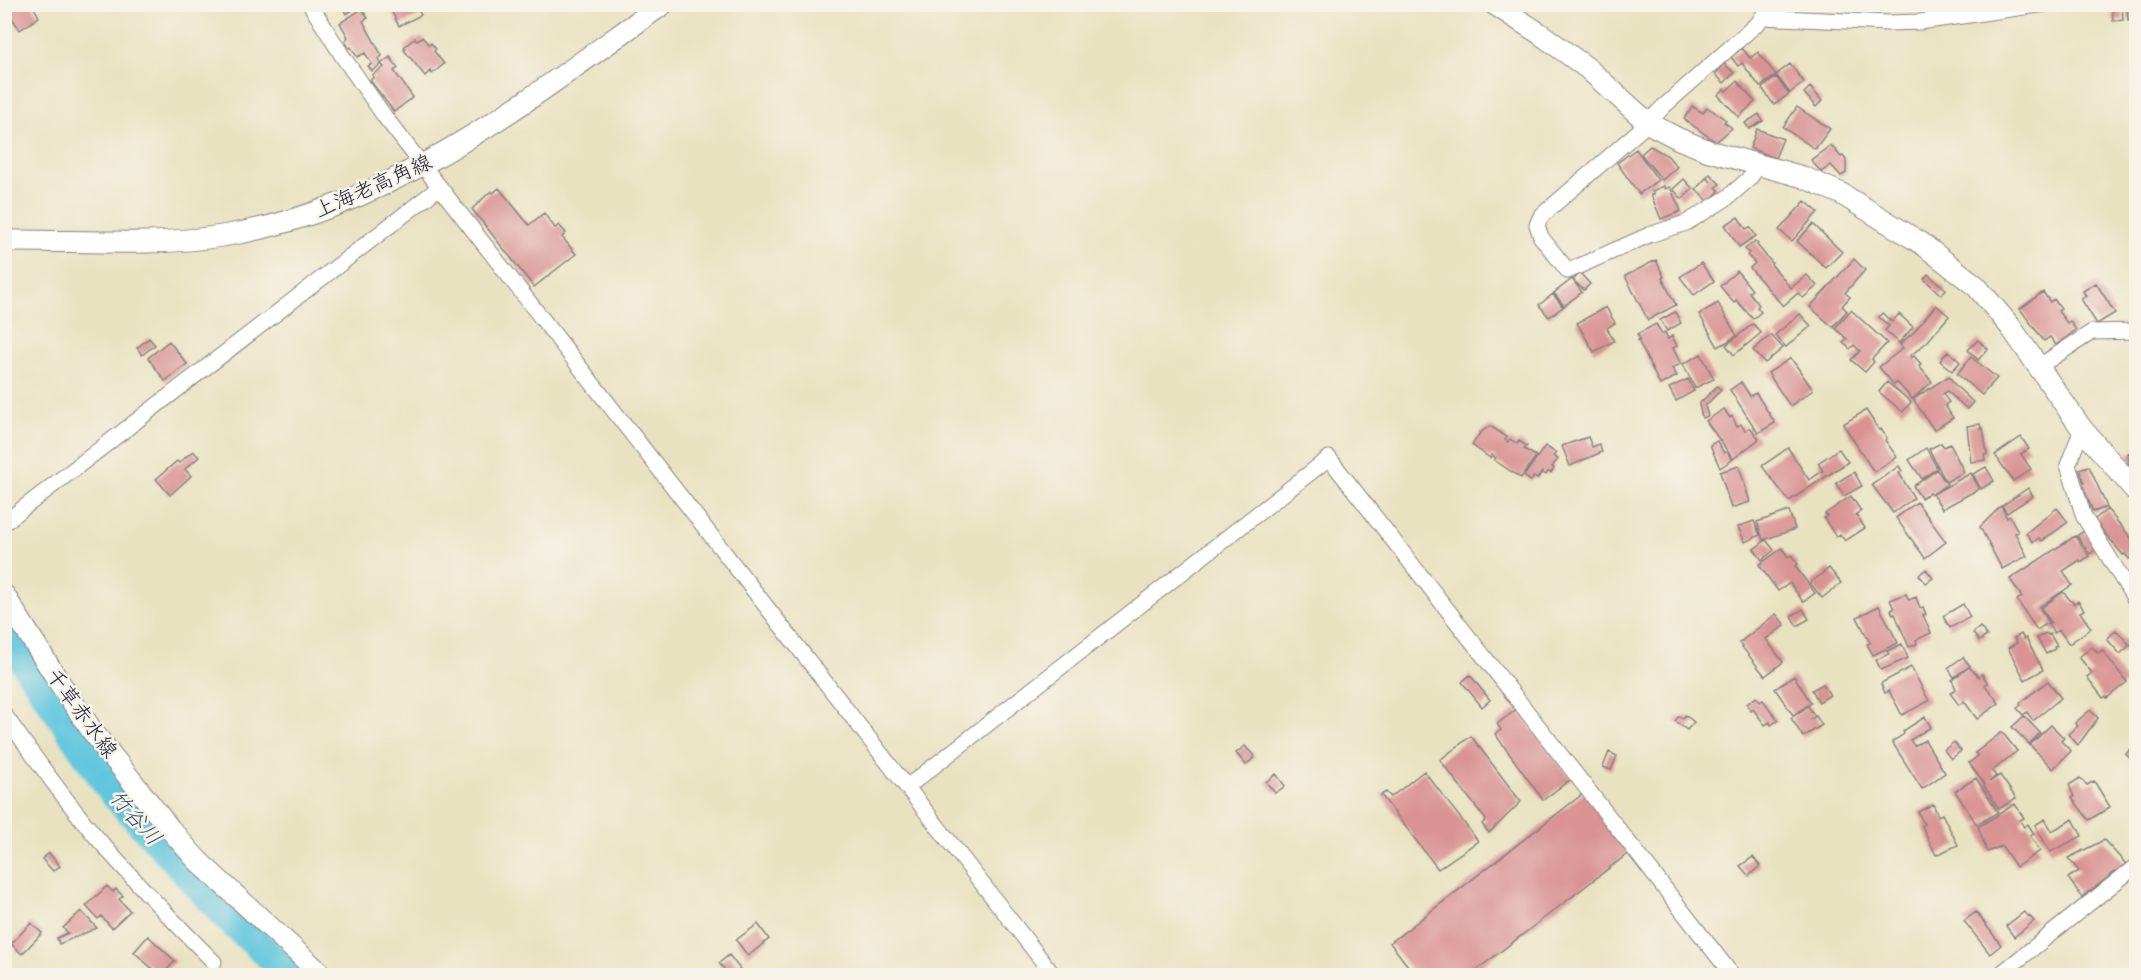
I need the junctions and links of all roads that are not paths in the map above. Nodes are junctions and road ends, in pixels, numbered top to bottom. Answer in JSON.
{"nodes":[{"id":1,"x":310,"y":4,"type":"edge"},
{"id":2,"x":663,"y":4,"type":"edge"},
{"id":3,"x":1494,"y":4,"type":"edge"},
{"id":4,"x":2046,"y":4,"type":"edge"},
{"id":5,"x":1758,"y":11,"type":"edge"},
{"id":6,"x":1648,"y":123,"type":"junction"},
{"id":7,"x":1759,"y":164,"type":"junction"},
{"id":8,"x":423,"y":165,"type":"junction"},
{"id":9,"x":440,"y":187,"type":"junction"},
{"id":10,"x":4,"y":241,"type":"edge"},
{"id":11,"x":2136,"y":331,"type":"edge"},
{"id":12,"x":2038,"y":367,"type":"junction"},
{"id":13,"x":2082,"y":429,"type":"junction"},
{"id":14,"x":2136,"y":491,"type":"edge"},
{"id":15,"x":4,"y":523,"type":"edge"},
{"id":16,"x":4,"y":595,"type":"edge"},
{"id":17,"x":2136,"y":601,"type":"edge"},
{"id":18,"x":4,"y":714,"type":"edge"},
{"id":19,"x":907,"y":787,"type":"junction"},
{"id":20,"x":2136,"y":866,"type":"edge"},
{"id":21,"x":214,"y":962,"type":"dead end"},
{"id":22,"x":323,"y":975,"type":"edge"},
{"id":23,"x":1054,"y":975,"type":"edge"},
{"id":24,"x":1733,"y":975,"type":"edge"},
{"id":25,"x":1998,"y":975,"type":"edge"}],
"edges":[{"from":1,"to":8,"type":"street"},
{"from":2,"to":8,"type":"main road","name":"上海老高角線"},
{"from":3,"to":6,"type":"main road"},
{"from":4,"to":5,"type":"street"},
{"from":5,"to":6,"type":"street"},
{"from":6,"to":7,"type":"main road"},
{"from":6,"to":7,"type":"street"},
{"from":7,"to":12,"type":"main road"},
{"from":8,"to":9,"type":"street"},
{"from":8,"to":10,"type":"main road","name":"上海老高角線"},
{"from":9,"to":15,"type":"street"},
{"from":9,"to":19,"type":"street"},
{"from":11,"to":12,"type":"street"},
{"from":12,"to":13,"type":"main road"},
{"from":13,"to":14,"type":"main road"},
{"from":13,"to":17,"type":"street"},
{"from":16,"to":22,"type":"main road","name":"千草赤水線"},
{"from":18,"to":21,"type":"street"},
{"from":19,"to":23,"type":"street"},
{"from":19,"to":24,"type":"street"},
{"from":20,"to":25,"type":"street"}]}
